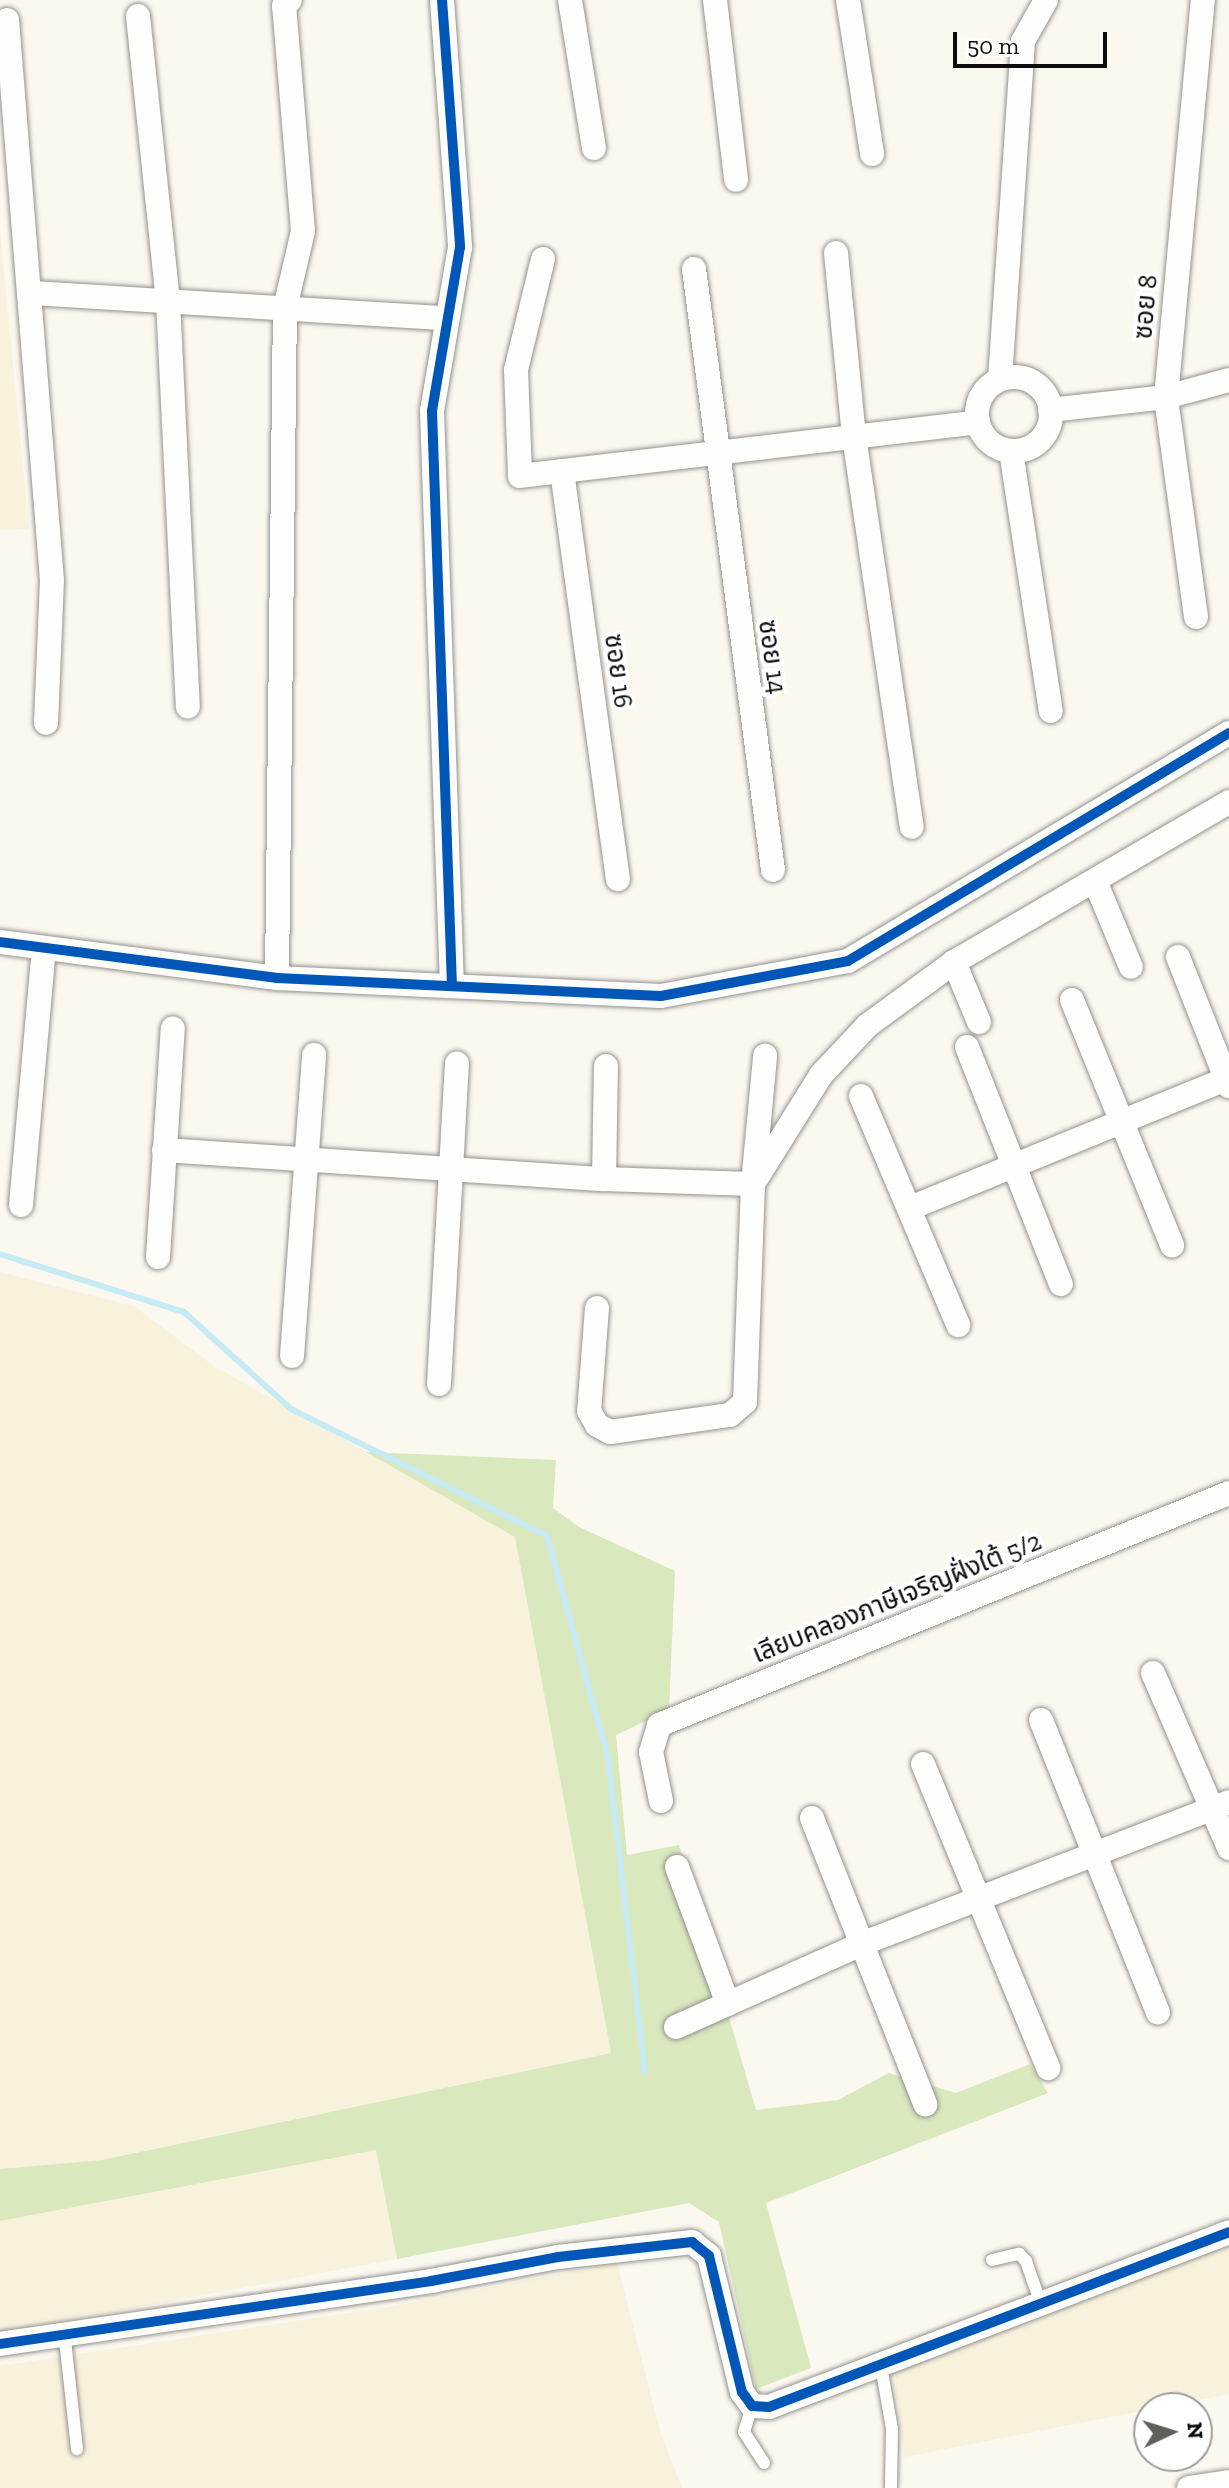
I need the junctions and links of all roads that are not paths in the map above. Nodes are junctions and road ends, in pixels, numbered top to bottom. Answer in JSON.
{"nodes":[{"id":1,"x":290,"y":0,"type":"edge"},
{"id":2,"x":442,"y":0,"type":"edge"},
{"id":3,"x":570,"y":0,"type":"edge"},
{"id":4,"x":715,"y":0,"type":"edge"},
{"id":5,"x":848,"y":0,"type":"edge"},
{"id":6,"x":1203,"y":0,"type":"edge"},
{"id":7,"x":1044,"y":1,"type":"edge"},
{"id":8,"x":138,"y":16,"type":"dead end"},
{"id":9,"x":7,"y":20,"type":"dead end"},
{"id":10,"x":594,"y":148,"type":"dead end"},
{"id":11,"x":872,"y":154,"type":"dead end"},
{"id":12,"x":736,"y":180,"type":"dead end"},
{"id":13,"x":836,"y":253,"type":"dead end"},
{"id":14,"x":543,"y":259,"type":"dead end"},
{"id":15,"x":694,"y":269,"type":"dead end"},
{"id":16,"x":32,"y":293,"type":"junction"},
{"id":17,"x":168,"y":301,"type":"junction"},
{"id":18,"x":285,"y":308,"type":"junction"},
{"id":19,"x":445,"y":318,"type":"junction"},
{"id":20,"x":1000,"y":379,"type":"junction"},
{"id":21,"x":1229,"y":380,"type":"edge"},
{"id":22,"x":1166,"y":397,"type":"junction"},
{"id":23,"x":1050,"y":410,"type":"junction"},
{"id":24,"x":978,"y":422,"type":"junction"},
{"id":25,"x":854,"y":436,"type":"junction"},
{"id":26,"x":1011,"y":451,"type":"junction"},
{"id":27,"x":715,"y":452,"type":"junction"},
{"id":28,"x":562,"y":471,"type":"junction"},
{"id":29,"x":1196,"y":617,"type":"dead end"},
{"id":30,"x":188,"y":707,"type":"dead end"},
{"id":31,"x":1051,"y":711,"type":"dead end"},
{"id":32,"x":46,"y":723,"type":"dead end"},
{"id":33,"x":1229,"y":733,"type":"edge"},
{"id":34,"x":1228,"y":805,"type":"edge"},
{"id":35,"x":912,"y":827,"type":"dead end"},
{"id":36,"x":773,"y":870,"type":"dead end"},
{"id":37,"x":618,"y":879,"type":"dead end"},
{"id":38,"x":1095,"y":881,"type":"junction"},
{"id":39,"x":0,"y":942,"type":"edge"},
{"id":40,"x":44,"y":949,"type":"junction"},
{"id":41,"x":1178,"y":957,"type":"dead end"},
{"id":42,"x":954,"y":962,"type":"junction"},
{"id":43,"x":1131,"y":967,"type":"dead end"},
{"id":44,"x":277,"y":978,"type":"junction"},
{"id":45,"x":452,"y":986,"type":"junction"},
{"id":46,"x":1072,"y":1000,"type":"dead end"},
{"id":47,"x":979,"y":1022,"type":"dead end"},
{"id":48,"x":173,"y":1028,"type":"dead end"},
{"id":49,"x":967,"y":1047,"type":"dead end"},
{"id":50,"x":314,"y":1055,"type":"dead end"},
{"id":51,"x":765,"y":1056,"type":"dead end"},
{"id":52,"x":457,"y":1064,"type":"dead end"},
{"id":53,"x":606,"y":1066,"type":"dead end"},
{"id":54,"x":1228,"y":1081,"type":"edge"},
{"id":55,"x":861,"y":1096,"type":"dead end"},
{"id":56,"x":1119,"y":1123,"type":"junction"},
{"id":57,"x":164,"y":1150,"type":"junction"},
{"id":58,"x":307,"y":1157,"type":"junction"},
{"id":59,"x":1016,"y":1165,"type":"junction"},
{"id":60,"x":450,"y":1166,"type":"junction"},
{"id":61,"x":604,"y":1179,"type":"junction"},
{"id":62,"x":753,"y":1184,"type":"junction"},
{"id":63,"x":21,"y":1205,"type":"dead end"},
{"id":64,"x":910,"y":1208,"type":"junction"},
{"id":65,"x":1172,"y":1245,"type":"dead end"},
{"id":66,"x":158,"y":1257,"type":"dead end"},
{"id":67,"x":1061,"y":1284,"type":"dead end"},
{"id":68,"x":597,"y":1308,"type":"dead end"},
{"id":69,"x":958,"y":1325,"type":"dead end"},
{"id":70,"x":292,"y":1356,"type":"dead end"},
{"id":71,"x":439,"y":1384,"type":"dead end"},
{"id":72,"x":1229,"y":1493,"type":"edge"},
{"id":73,"x":1153,"y":1673,"type":"dead end"},
{"id":74,"x":1041,"y":1720,"type":"dead end"},
{"id":75,"x":923,"y":1764,"type":"dead end"},
{"id":76,"x":661,"y":1801,"type":"dead end"},
{"id":77,"x":1220,"y":1806,"type":"edge"},
{"id":78,"x":812,"y":1818,"type":"dead end"},
{"id":79,"x":1229,"y":1848,"type":"edge"},
{"id":80,"x":1094,"y":1854,"type":"junction"},
{"id":81,"x":677,"y":1867,"type":"dead end"},
{"id":82,"x":980,"y":1898,"type":"junction"},
{"id":83,"x":864,"y":1943,"type":"junction"},
{"id":84,"x":728,"y":2004,"type":"junction"},
{"id":85,"x":1158,"y":2012,"type":"dead end"},
{"id":86,"x":676,"y":2027,"type":"dead end"},
{"id":87,"x":1048,"y":2068,"type":"dead end"},
{"id":88,"x":925,"y":2104,"type":"dead end"},
{"id":89,"x":1229,"y":2232,"type":"edge"},
{"id":90,"x":992,"y":2260,"type":"dead end"},
{"id":91,"x":1041,"y":2304,"type":"junction"},
{"id":92,"x":64,"y":2331,"type":"junction"},
{"id":93,"x":0,"y":2344,"type":"edge"},
{"id":94,"x":881,"y":2366,"type":"junction"},
{"id":95,"x":752,"y":2406,"type":"junction"},
{"id":96,"x":77,"y":2449,"type":"dead end"},
{"id":97,"x":764,"y":2463,"type":"dead end"},
{"id":98,"x":1229,"y":2482,"type":"edge"},
{"id":99,"x":891,"y":2488,"type":"edge"},
{"id":100,"x":1189,"y":2488,"type":"edge"}],
"edges":[{"from":1,"to":18,"type":"street"},
{"from":2,"to":19,"type":"street"},
{"from":3,"to":10,"type":"street"},
{"from":4,"to":12,"type":"street"},
{"from":5,"to":11,"type":"street"},
{"from":6,"to":22,"type":"street","name":"ซอย 8"},
{"from":7,"to":20,"type":"street"},
{"from":8,"to":17,"type":"street"},
{"from":9,"to":16,"type":"street"},
{"from":13,"to":25,"type":"street"},
{"from":14,"to":28,"type":"street"},
{"from":15,"to":27,"type":"street","name":"ซอย 14"},
{"from":16,"to":17,"type":"street"},
{"from":16,"to":32,"type":"street"},
{"from":17,"to":18,"type":"street"},
{"from":17,"to":30,"type":"street"},
{"from":18,"to":19,"type":"street"},
{"from":18,"to":44,"type":"street"},
{"from":19,"to":45,"type":"street"},
{"from":20,"to":23,"type":"street"},
{"from":20,"to":24,"type":"street"},
{"from":21,"to":22,"type":"street"},
{"from":22,"to":23,"type":"street"},
{"from":22,"to":29,"type":"street","name":"ซอย 8"},
{"from":23,"to":26,"type":"street"},
{"from":24,"to":25,"type":"street"},
{"from":24,"to":26,"type":"street"},
{"from":25,"to":27,"type":"street"},
{"from":25,"to":35,"type":"street"},
{"from":26,"to":31,"type":"street"},
{"from":27,"to":28,"type":"street"},
{"from":27,"to":36,"type":"street","name":"ซอย 14"},
{"from":28,"to":37,"type":"street","name":"ซอย 16"},
{"from":33,"to":45,"type":"street"},
{"from":34,"to":38,"type":"street"},
{"from":38,"to":42,"type":"street"},
{"from":38,"to":43,"type":"street"},
{"from":39,"to":40,"type":"street"},
{"from":40,"to":44,"type":"street"},
{"from":40,"to":63,"type":"street"},
{"from":41,"to":54,"type":"street"},
{"from":42,"to":47,"type":"street"},
{"from":42,"to":62,"type":"street"},
{"from":44,"to":45,"type":"street"},
{"from":46,"to":56,"type":"street"},
{"from":48,"to":57,"type":"street"},
{"from":49,"to":59,"type":"street"},
{"from":50,"to":58,"type":"street"},
{"from":51,"to":62,"type":"street"},
{"from":52,"to":60,"type":"street"},
{"from":53,"to":61,"type":"street"},
{"from":54,"to":56,"type":"street"},
{"from":55,"to":64,"type":"street"},
{"from":56,"to":59,"type":"street"},
{"from":56,"to":65,"type":"street"},
{"from":57,"to":58,"type":"street"},
{"from":57,"to":66,"type":"street"},
{"from":58,"to":60,"type":"street"},
{"from":58,"to":70,"type":"street"},
{"from":59,"to":64,"type":"street"},
{"from":59,"to":67,"type":"street"},
{"from":60,"to":61,"type":"street"},
{"from":60,"to":71,"type":"street"},
{"from":61,"to":62,"type":"street"},
{"from":62,"to":68,"type":"street"},
{"from":64,"to":69,"type":"street"},
{"from":72,"to":76,"type":"street","name":"เลียบคลองภาษีเจริญฝั่งใต้ 5/2"},
{"from":73,"to":77,"type":"street"},
{"from":74,"to":80,"type":"street"},
{"from":75,"to":82,"type":"street"},
{"from":77,"to":79,"type":"street"},
{"from":77,"to":80,"type":"street"},
{"from":78,"to":83,"type":"street"},
{"from":80,"to":82,"type":"street"},
{"from":80,"to":85,"type":"street"},
{"from":81,"to":84,"type":"street"},
{"from":82,"to":83,"type":"street"},
{"from":82,"to":87,"type":"street"},
{"from":83,"to":84,"type":"street"},
{"from":83,"to":88,"type":"street"},
{"from":84,"to":86,"type":"street"},
{"from":89,"to":91,"type":"street"},
{"from":90,"to":91,"type":"lane"},
{"from":91,"to":94,"type":"street"},
{"from":92,"to":93,"type":"street"},
{"from":92,"to":95,"type":"street"},
{"from":92,"to":96,"type":"lane"},
{"from":94,"to":95,"type":"street"},
{"from":94,"to":99,"type":"lane"},
{"from":95,"to":97,"type":"lane"},
{"from":98,"to":100,"type":"street"}]}
